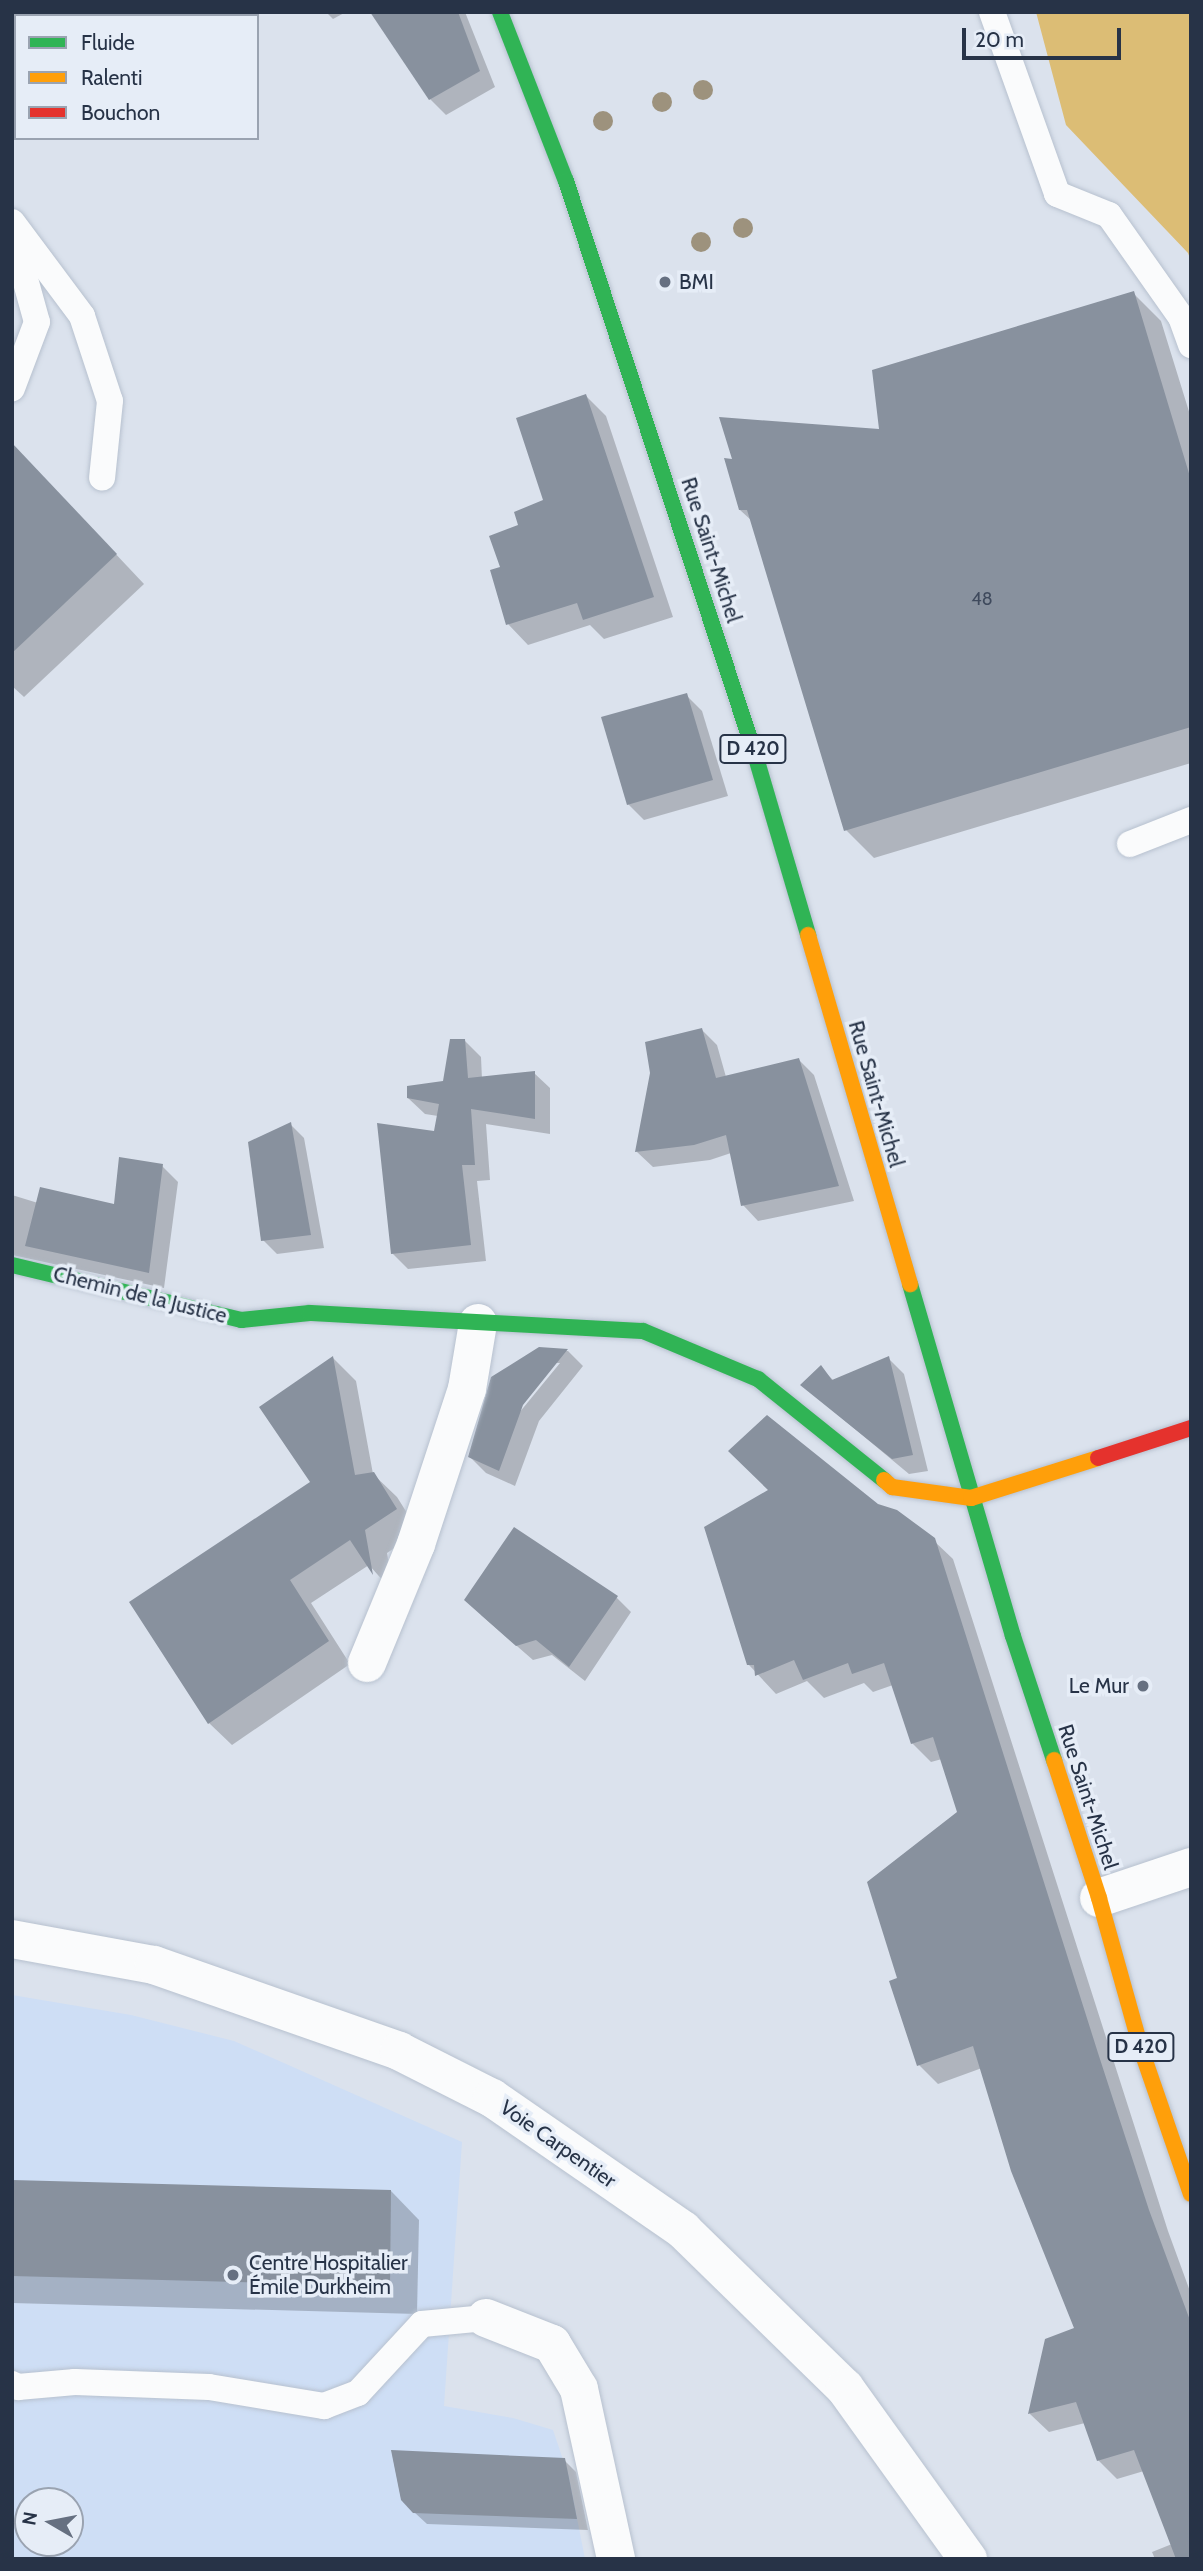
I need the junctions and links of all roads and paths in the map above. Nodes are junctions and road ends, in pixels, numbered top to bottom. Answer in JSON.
{"nodes":[{"id":1,"x":500,"y":12,"type":"edge"},
{"id":2,"x":992,"y":12,"type":"edge"},
{"id":3,"x":12,"y":222,"type":"edge"},
{"id":4,"x":12,"y":232,"type":"edge"},
{"id":5,"x":1191,"y":345,"type":"edge"},
{"id":6,"x":12,"y":388,"type":"edge"},
{"id":7,"x":102,"y":478,"type":"dead end"},
{"id":8,"x":1191,"y":820,"type":"edge"},
{"id":9,"x":1130,"y":844,"type":"dead end"},
{"id":10,"x":12,"y":1265,"type":"edge"},
{"id":11,"x":478,"y":1323,"type":"junction"},
{"id":12,"x":1191,"y":1428,"type":"edge"},
{"id":13,"x":971,"y":1498,"type":"junction"},
{"id":14,"x":367,"y":1663,"type":"dead end"},
{"id":15,"x":1191,"y":1867,"type":"edge"},
{"id":16,"x":1099,"y":1898,"type":"junction"},
{"id":17,"x":12,"y":1939,"type":"edge"},
{"id":18,"x":1191,"y":2194,"type":"edge"},
{"id":19,"x":486,"y":2318,"type":"joint"},
{"id":20,"x":12,"y":2384,"type":"edge"},
{"id":21,"x":616,"y":2559,"type":"edge"},
{"id":22,"x":968,"y":2559,"type":"edge"}],
"edges":[{"from":1,"to":13,"type":"main road","name":"Rue Saint-Michel","number":"D 420"},
{"from":2,"to":5,"type":"lane"},
{"from":3,"to":7,"type":"lane"},
{"from":4,"to":6,"type":"lane"},
{"from":8,"to":9,"type":"lane"},
{"from":10,"to":11,"type":"main road","name":"Chemin de la Justice"},
{"from":11,"to":13,"type":"main road","name":"Chemin de la Justice"},
{"from":11,"to":14,"type":"street"},
{"from":12,"to":13,"type":"main road"},
{"from":13,"to":16,"type":"main road","name":"Rue Saint-Michel","number":"D 420"},
{"from":15,"to":16,"type":"street"},
{"from":16,"to":18,"type":"main road","name":"Rue Saint-Michel","number":"D 420"},
{"from":17,"to":22,"type":"street","name":"Voie Carpentier"},
{"from":19,"to":20,"type":"lane"},
{"from":19,"to":21,"type":"street"}]}
